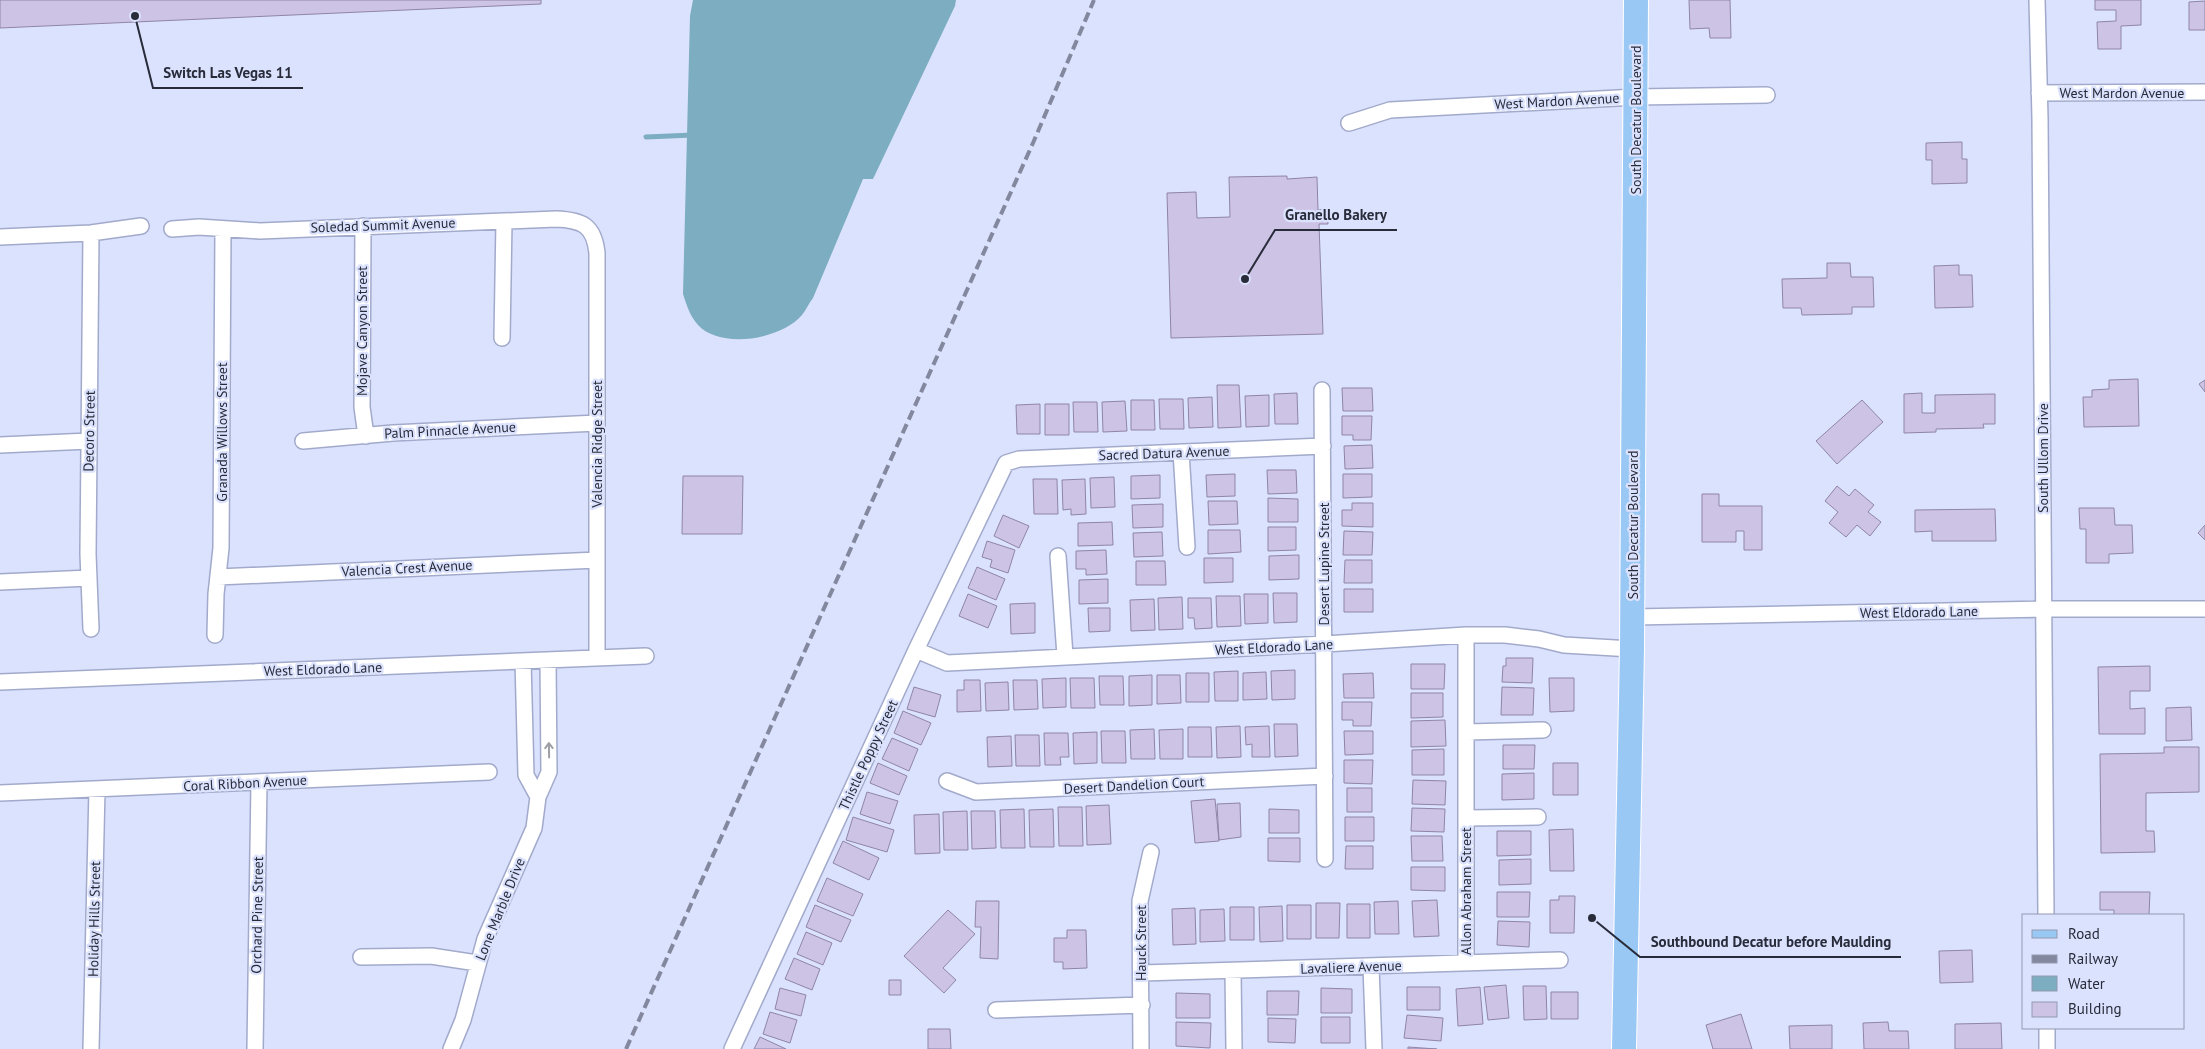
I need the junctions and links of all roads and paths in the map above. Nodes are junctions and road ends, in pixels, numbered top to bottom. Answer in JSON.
{"nodes":[{"id":1,"x":1636,"y":0,"type":"edge"},
{"id":2,"x":2037,"y":0,"type":"edge"},
{"id":3,"x":2205,"y":92,"type":"edge"},
{"id":4,"x":2039,"y":94,"type":"junction"},
{"id":5,"x":1767,"y":96,"type":"dead end"},
{"id":6,"x":1636,"y":97,"type":"junction"},
{"id":7,"x":1349,"y":123,"type":"dead end"},
{"id":8,"x":504,"y":221,"type":"junction"},
{"id":9,"x":141,"y":226,"type":"dead end"},
{"id":10,"x":363,"y":226,"type":"junction"},
{"id":11,"x":172,"y":228,"type":"dead end"},
{"id":12,"x":223,"y":229,"type":"junction"},
{"id":13,"x":592,"y":231,"type":"joint"},
{"id":14,"x":91,"y":233,"type":"junction"},
{"id":15,"x":0,"y":237,"type":"edge"},
{"id":16,"x":502,"y":338,"type":"dead end"},
{"id":17,"x":1322,"y":390,"type":"dead end"},
{"id":18,"x":596,"y":423,"type":"junction"},
{"id":19,"x":366,"y":436,"type":"junction"},
{"id":20,"x":89,"y":441,"type":"junction"},
{"id":21,"x":303,"y":441,"type":"dead end"},
{"id":22,"x":0,"y":445,"type":"edge"},
{"id":23,"x":1323,"y":446,"type":"junction"},
{"id":24,"x":1181,"y":452,"type":"junction"},
{"id":25,"x":1006,"y":463,"type":"joint"},
{"id":26,"x":1187,"y":547,"type":"dead end"},
{"id":27,"x":1058,"y":556,"type":"dead end"},
{"id":28,"x":596,"y":560,"type":"junction"},
{"id":29,"x":218,"y":577,"type":"junction"},
{"id":30,"x":89,"y":578,"type":"junction"},
{"id":31,"x":0,"y":582,"type":"edge"},
{"id":32,"x":2044,"y":609,"type":"junction"},
{"id":33,"x":2205,"y":609,"type":"edge"},
{"id":34,"x":1633,"y":617,"type":"junction"},
{"id":35,"x":91,"y":629,"type":"dead end"},
{"id":36,"x":215,"y":634,"type":"dead end"},
{"id":37,"x":1466,"y":635,"type":"junction"},
{"id":38,"x":1325,"y":644,"type":"junction"},
{"id":39,"x":1632,"y":649,"type":"junction"},
{"id":40,"x":916,"y":650,"type":"junction"},
{"id":41,"x":646,"y":656,"type":"dead end"},
{"id":42,"x":1065,"y":656,"type":"junction"},
{"id":43,"x":596,"y":658,"type":"junction"},
{"id":44,"x":548,"y":660,"type":"junction"},
{"id":45,"x":523,"y":661,"type":"junction"},
{"id":46,"x":0,"y":682,"type":"edge"},
{"id":47,"x":1543,"y":730,"type":"dead end"},
{"id":48,"x":1466,"y":732,"type":"junction"},
{"id":49,"x":489,"y":772,"type":"dead end"},
{"id":50,"x":1325,"y":776,"type":"junction"},
{"id":51,"x":947,"y":780,"type":"dead end"},
{"id":52,"x":259,"y":782,"type":"junction"},
{"id":53,"x":97,"y":789,"type":"junction"},
{"id":54,"x":0,"y":793,"type":"edge"},
{"id":55,"x":538,"y":797,"type":"junction"},
{"id":56,"x":1538,"y":817,"type":"dead end"},
{"id":57,"x":1466,"y":818,"type":"junction"},
{"id":58,"x":1151,"y":852,"type":"dead end"},
{"id":59,"x":1326,"y":859,"type":"dead end"},
{"id":60,"x":2046,"y":914,"type":"edge"},
{"id":61,"x":361,"y":957,"type":"dead end"},
{"id":62,"x":1560,"y":960,"type":"dead end"},
{"id":63,"x":478,"y":963,"type":"junction"},
{"id":64,"x":1466,"y":963,"type":"junction"},
{"id":65,"x":1372,"y":966,"type":"junction"},
{"id":66,"x":1233,"y":972,"type":"junction"},
{"id":67,"x":1142,"y":973,"type":"junction"},
{"id":68,"x":1142,"y":1005,"type":"junction"},
{"id":69,"x":996,"y":1010,"type":"dead end"},
{"id":70,"x":2047,"y":1029,"type":"edge"},
{"id":71,"x":91,"y":1049,"type":"edge"},
{"id":72,"x":255,"y":1049,"type":"edge"},
{"id":73,"x":451,"y":1049,"type":"edge"},
{"id":74,"x":732,"y":1049,"type":"edge"},
{"id":75,"x":1141,"y":1049,"type":"edge"},
{"id":76,"x":1234,"y":1049,"type":"edge"},
{"id":77,"x":1374,"y":1049,"type":"edge"},
{"id":78,"x":1624,"y":1049,"type":"edge"},
{"id":79,"x":2047,"y":1049,"type":"edge"}],
"edges":[{"from":1,"to":6,"type":"main road","name":"South Decatur Boulevard"},
{"from":2,"to":4,"type":"street","name":"South Ullom Drive"},
{"from":3,"to":4,"type":"street","name":"West Mardon Avenue"},
{"from":4,"to":32,"type":"street","name":"South Ullom Drive"},
{"from":5,"to":6,"type":"street","name":"West Mardon Avenue"},
{"from":6,"to":7,"type":"street","name":"West Mardon Avenue"},
{"from":6,"to":34,"type":"main road","name":"South Decatur Boulevard"},
{"from":8,"to":10,"type":"street","name":"Soledad Summit Avenue"},
{"from":8,"to":13,"type":"street","name":"Soledad Summit Avenue"},
{"from":8,"to":16,"type":"street"},
{"from":9,"to":14,"type":"street"},
{"from":10,"to":12,"type":"street","name":"Soledad Summit Avenue"},
{"from":10,"to":19,"type":"street","name":"Mojave Canyon Street"},
{"from":11,"to":12,"type":"street","name":"Soledad Summit Avenue"},
{"from":12,"to":29,"type":"street","name":"Granada Willows Street"},
{"from":13,"to":18,"type":"street","name":"Valencia Ridge Street"},
{"from":14,"to":15,"type":"street"},
{"from":14,"to":20,"type":"street","name":"Decoro Street"},
{"from":17,"to":23,"type":"street","name":"Desert Lupine Street"},
{"from":18,"to":19,"type":"street","name":"Palm Pinnacle Avenue"},
{"from":18,"to":28,"type":"street","name":"Valencia Ridge Street"},
{"from":19,"to":21,"type":"street","name":"Palm Pinnacle Avenue"},
{"from":20,"to":22,"type":"street"},
{"from":20,"to":30,"type":"street","name":"Decoro Street"},
{"from":23,"to":24,"type":"street","name":"Sacred Datura Avenue"},
{"from":23,"to":38,"type":"street","name":"Desert Lupine Street"},
{"from":24,"to":25,"type":"street","name":"Sacred Datura Avenue"},
{"from":24,"to":26,"type":"street"},
{"from":25,"to":40,"type":"street","name":"Thistle Poppy Street"},
{"from":27,"to":42,"type":"street"},
{"from":28,"to":29,"type":"street","name":"Valencia Crest Avenue"},
{"from":28,"to":43,"type":"street","name":"Valencia Ridge Street"},
{"from":29,"to":36,"type":"street","name":"Granada Willows Street"},
{"from":30,"to":31,"type":"street"},
{"from":30,"to":35,"type":"street","name":"Decoro Street"},
{"from":32,"to":33,"type":"street","name":"West Eldorado Lane"},
{"from":32,"to":34,"type":"street","name":"West Eldorado Lane"},
{"from":32,"to":60,"type":"street","name":"South Ullom Drive"},
{"from":34,"to":39,"type":"main road","name":"South Decatur Boulevard"},
{"from":37,"to":38,"type":"street","name":"West Eldorado Lane"},
{"from":37,"to":39,"type":"street","name":"West Eldorado Lane"},
{"from":37,"to":48,"type":"street","name":"Allon Abraham Street"},
{"from":38,"to":42,"type":"street","name":"West Eldorado Lane"},
{"from":38,"to":50,"type":"street","name":"Desert Lupine Street"},
{"from":39,"to":78,"type":"main road","name":"South Decatur Boulevard"},
{"from":40,"to":42,"type":"street","name":"West Eldorado Lane"},
{"from":40,"to":74,"type":"street","name":"Thistle Poppy Street"},
{"from":41,"to":43,"type":"street","name":"West Eldorado Lane"},
{"from":43,"to":44,"type":"street","name":"West Eldorado Lane"},
{"from":44,"to":45,"type":"street","name":"West Eldorado Lane"},
{"from":55,"to":44,"type":"street","name":"Lone Marble Drive","one_way":true},
{"from":45,"to":46,"type":"street","name":"West Eldorado Lane"},
{"from":45,"to":55,"type":"street"},
{"from":47,"to":48,"type":"street"},
{"from":48,"to":57,"type":"street","name":"Allon Abraham Street"},
{"from":49,"to":52,"type":"street","name":"Coral Ribbon Avenue"},
{"from":50,"to":51,"type":"street","name":"Desert Dandelion Court"},
{"from":50,"to":59,"type":"street","name":"Desert Lupine Street"},
{"from":52,"to":53,"type":"street","name":"Coral Ribbon Avenue"},
{"from":52,"to":72,"type":"street","name":"Orchard Pine Street"},
{"from":53,"to":54,"type":"street","name":"Coral Ribbon Avenue"},
{"from":53,"to":71,"type":"street","name":"Holiday Hills Street"},
{"from":55,"to":63,"type":"street","name":"Lone Marble Drive"},
{"from":56,"to":57,"type":"street","name":"Allon Abraham Street"},
{"from":57,"to":64,"type":"street","name":"Allon Abraham Street"},
{"from":58,"to":67,"type":"street","name":"Hauck Street"},
{"from":61,"to":63,"type":"street"},
{"from":62,"to":64,"type":"street","name":"Lavaliere Avenue"},
{"from":63,"to":73,"type":"street","name":"Lone Marble Drive"},
{"from":64,"to":65,"type":"street","name":"Lavaliere Avenue"},
{"from":65,"to":66,"type":"street","name":"Lavaliere Avenue"},
{"from":65,"to":77,"type":"street"},
{"from":66,"to":67,"type":"street","name":"Lavaliere Avenue"},
{"from":66,"to":76,"type":"street"},
{"from":67,"to":68,"type":"street","name":"Hauck Street"},
{"from":68,"to":69,"type":"street"},
{"from":68,"to":75,"type":"street","name":"Hauck Street"},
{"from":70,"to":79,"type":"street"}]}
